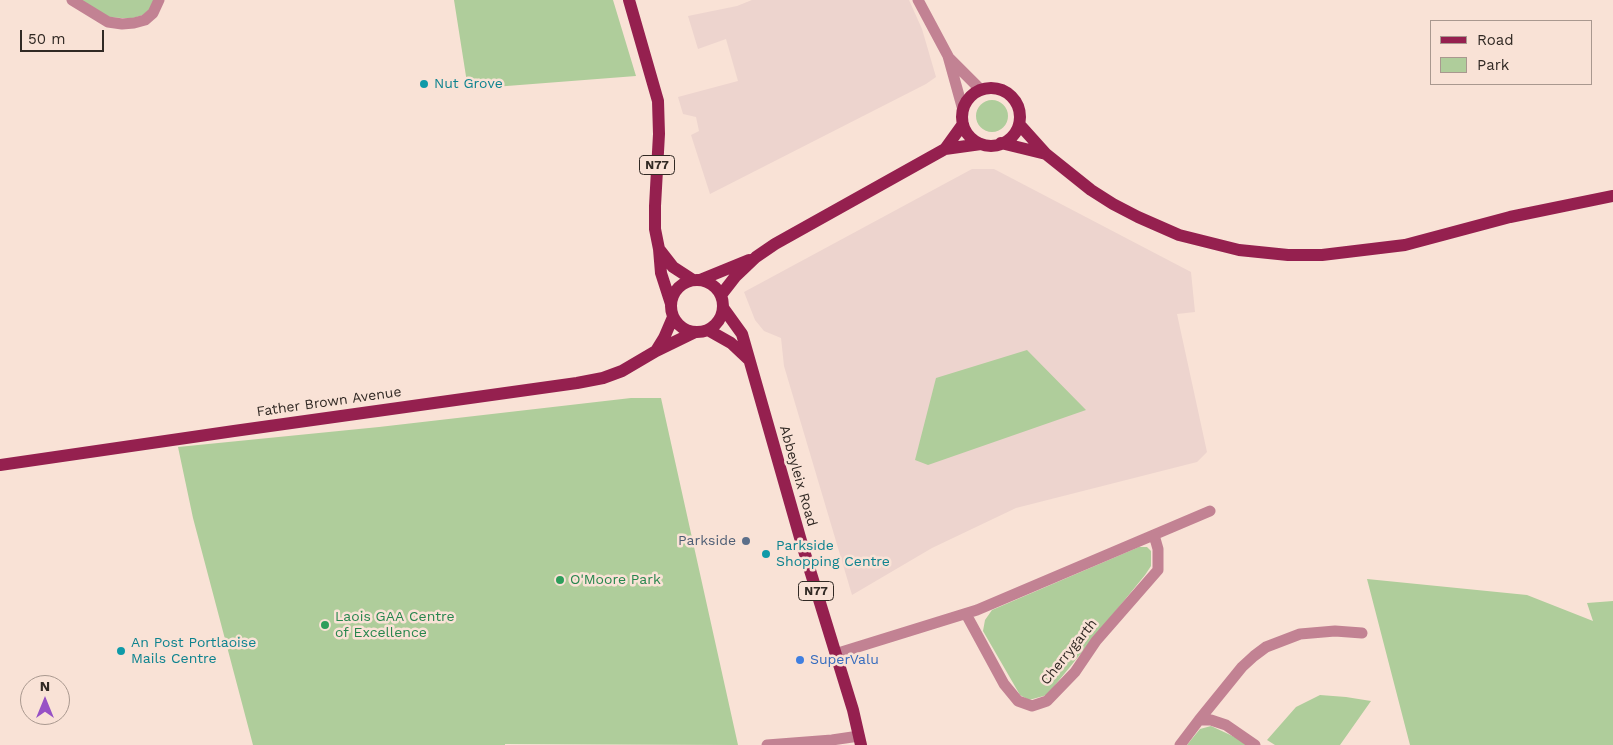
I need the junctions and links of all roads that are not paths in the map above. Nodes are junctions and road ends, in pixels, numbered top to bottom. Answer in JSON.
{"nodes":[{"id":1,"x":72,"y":0,"type":"edge"},
{"id":2,"x":159,"y":0,"type":"edge"},
{"id":3,"x":629,"y":0,"type":"edge"},
{"id":4,"x":918,"y":0,"type":"edge"},
{"id":5,"x":948,"y":56,"type":"junction"},
{"id":6,"x":981,"y":90,"type":"junction"},
{"id":7,"x":963,"y":110,"type":"junction"},
{"id":8,"x":963,"y":124,"type":"junction"},
{"id":9,"x":1019,"y":124,"type":"junction"},
{"id":10,"x":981,"y":144,"type":"junction"},
{"id":11,"x":1001,"y":144,"type":"junction"},
{"id":12,"x":946,"y":149,"type":"junction"},
{"id":13,"x":1046,"y":154,"type":"junction"},
{"id":14,"x":1613,"y":196,"type":"edge"},
{"id":15,"x":659,"y":249,"type":"junction"},
{"id":16,"x":756,"y":257,"type":"junction"},
{"id":17,"x":696,"y":280,"type":"junction"},
{"id":18,"x":722,"y":295,"type":"junction"},
{"id":19,"x":671,"y":304,"type":"junction"},
{"id":20,"x":724,"y":309,"type":"junction"},
{"id":21,"x":673,"y":317,"type":"junction"},
{"id":22,"x":708,"y":330,"type":"junction"},
{"id":23,"x":695,"y":332,"type":"junction"},
{"id":24,"x":656,"y":351,"type":"junction"},
{"id":25,"x":748,"y":359,"type":"junction"},
{"id":26,"x":0,"y":465,"type":"edge"},
{"id":27,"x":1210,"y":511,"type":"dead end"},
{"id":28,"x":1154,"y":535,"type":"junction"},
{"id":29,"x":966,"y":614,"type":"junction"},
{"id":30,"x":1362,"y":633,"type":"dead end"},
{"id":31,"x":835,"y":654,"type":"junction"},
{"id":32,"x":1199,"y":720,"type":"junction"},
{"id":33,"x":860,"y":741,"type":"edge"},
{"id":34,"x":767,"y":745,"type":"edge"},
{"id":35,"x":1180,"y":745,"type":"edge"},
{"id":36,"x":1255,"y":745,"type":"edge"}],
"edges":[{"from":1,"to":2,"type":"street"},
{"from":3,"to":15,"type":"main road","number":"N77"},
{"from":4,"to":5,"type":"street"},
{"from":5,"to":6,"type":"street"},
{"from":5,"to":7,"type":"street"},
{"from":6,"to":7,"type":"main road"},
{"from":6,"to":9,"type":"main road"},
{"from":7,"to":8,"type":"main road"},
{"from":8,"to":10,"type":"main road"},
{"from":8,"to":12,"type":"main road"},
{"from":9,"to":11,"type":"main road"},
{"from":9,"to":13,"type":"main road"},
{"from":10,"to":11,"type":"main road"},
{"from":10,"to":12,"type":"main road"},
{"from":11,"to":13,"type":"main road"},
{"from":12,"to":16,"type":"main road"},
{"from":13,"to":14,"type":"main road"},
{"from":15,"to":17,"type":"main road"},
{"from":15,"to":19,"type":"main road","number":"N77"},
{"from":16,"to":17,"type":"main road"},
{"from":16,"to":18,"type":"main road"},
{"from":17,"to":18,"type":"main road"},
{"from":17,"to":19,"type":"main road"},
{"from":18,"to":20,"type":"main road","number":"N77"},
{"from":19,"to":21,"type":"main road","number":"N77"},
{"from":20,"to":22,"type":"main road"},
{"from":20,"to":25,"type":"main road","name":"Abbeyleix Road","number":"N77"},
{"from":21,"to":23,"type":"main road"},
{"from":21,"to":24,"type":"main road"},
{"from":22,"to":23,"type":"main road"},
{"from":22,"to":25,"type":"main road"},
{"from":23,"to":24,"type":"main road","name":"Father Brown Avenue"},
{"from":24,"to":26,"type":"main road","name":"Father Brown Avenue"},
{"from":25,"to":31,"type":"main road","name":"Abbeyleix Road","number":"N77"},
{"from":27,"to":28,"type":"street"},
{"from":28,"to":29,"type":"street"},
{"from":28,"to":29,"type":"street","name":"Cherrygarth"},
{"from":29,"to":31,"type":"street"},
{"from":30,"to":32,"type":"street"},
{"from":31,"to":33,"type":"main road","name":"Abbeyleix Road","number":"N77"},
{"from":32,"to":35,"type":"street"},
{"from":32,"to":36,"type":"street"},
{"from":33,"to":34,"type":"street"}]}
